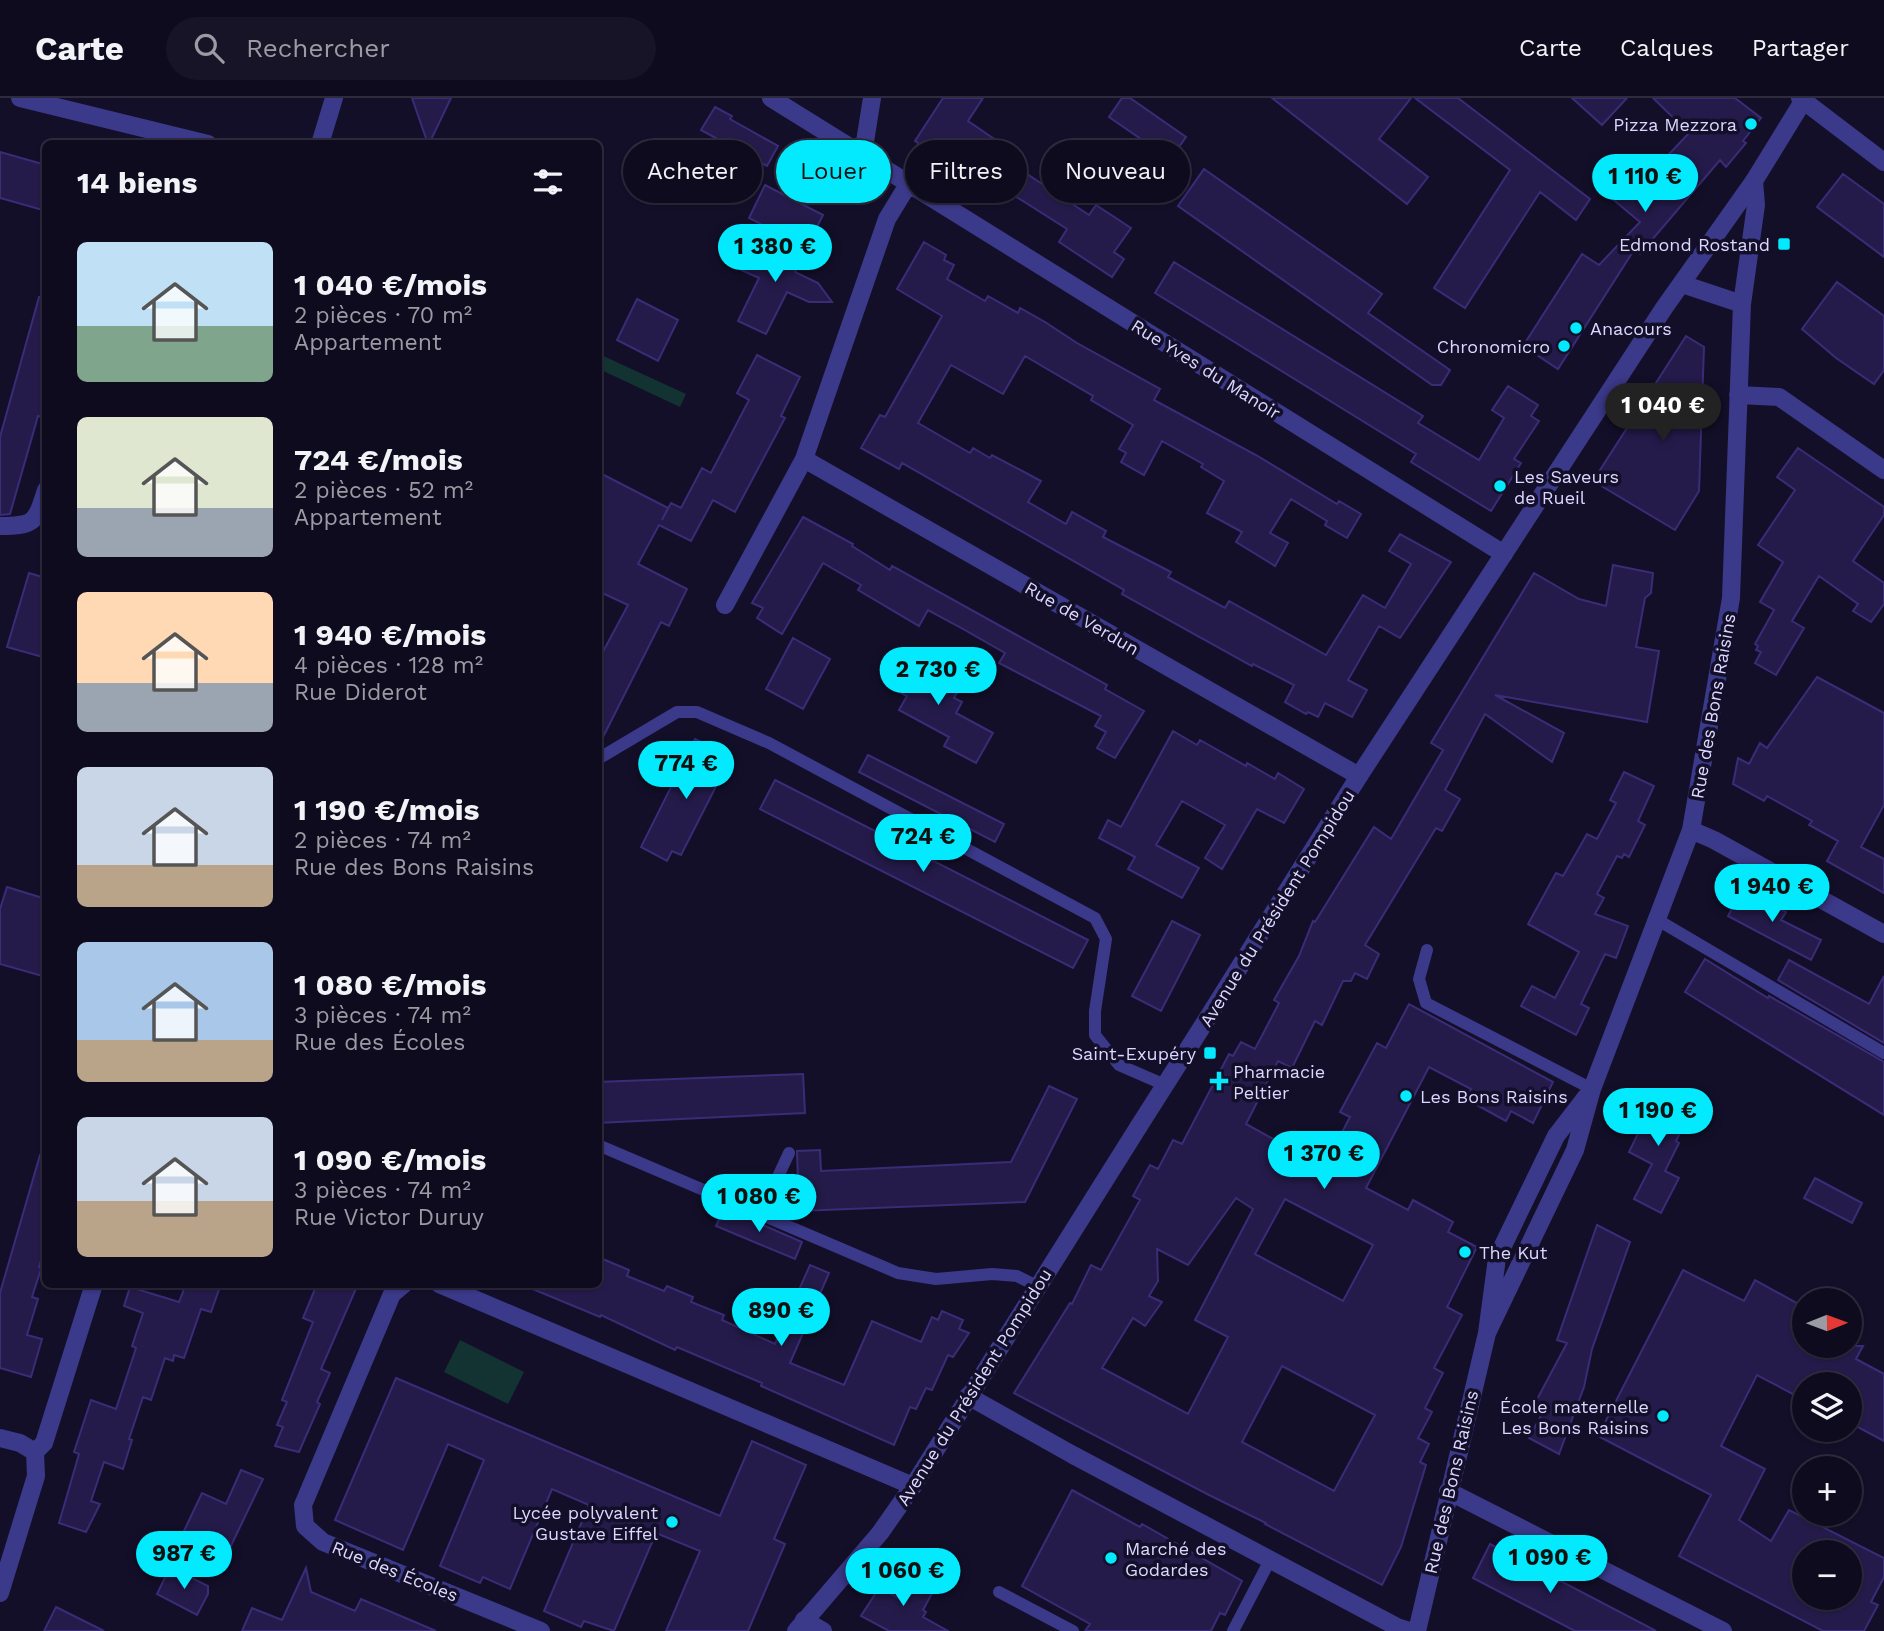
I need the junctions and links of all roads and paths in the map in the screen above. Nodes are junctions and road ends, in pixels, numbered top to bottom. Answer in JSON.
{"nodes":[{"id":1,"x":20,"y":98,"type":"edge"},
{"id":2,"x":334,"y":98,"type":"edge"},
{"id":3,"x":771,"y":98,"type":"edge"},
{"id":4,"x":872,"y":98,"type":"edge"},
{"id":5,"x":1802,"y":99,"type":"edge"},
{"id":6,"x":147,"y":136,"type":"edge"},
{"id":7,"x":178,"y":140,"type":"edge"},
{"id":8,"x":321,"y":140,"type":"edge"},
{"id":9,"x":840,"y":140,"type":"edge"},
{"id":10,"x":865,"y":140,"type":"edge"},
{"id":11,"x":1884,"y":162,"type":"edge"},
{"id":12,"x":1754,"y":181,"type":"junction"},
{"id":13,"x":905,"y":190,"type":"edge"},
{"id":14,"x":941,"y":203,"type":"edge"},
{"id":15,"x":1682,"y":284,"type":"junction"},
{"id":16,"x":1742,"y":304,"type":"junction"},
{"id":17,"x":1738,"y":395,"type":"junction"},
{"id":18,"x":804,"y":459,"type":"junction"},
{"id":19,"x":1884,"y":470,"type":"edge"},
{"id":20,"x":42,"y":502,"type":"edge"},
{"id":21,"x":0,"y":526,"type":"edge"},
{"id":22,"x":1504,"y":554,"type":"junction"},
{"id":23,"x":725,"y":606,"type":"dead end"},
{"id":24,"x":602,"y":757,"type":"edge"},
{"id":25,"x":1359,"y":776,"type":"junction"},
{"id":26,"x":1692,"y":830,"type":"junction"},
{"id":27,"x":1656,"y":919,"type":"junction"},
{"id":28,"x":1884,"y":934,"type":"edge"},
{"id":29,"x":1427,"y":950,"type":"dead end"},
{"id":30,"x":1884,"y":1053,"type":"edge"},
{"id":31,"x":1165,"y":1085,"type":"junction"},
{"id":32,"x":1592,"y":1088,"type":"junction"},
{"id":33,"x":602,"y":1147,"type":"edge"},
{"id":34,"x":789,"y":1153,"type":"dead end"},
{"id":35,"x":761,"y":1213,"type":"junction"},
{"id":36,"x":1037,"y":1286,"type":"junction"},
{"id":37,"x":93,"y":1288,"type":"edge"},
{"id":38,"x":399,"y":1288,"type":"edge"},
{"id":39,"x":448,"y":1288,"type":"edge"},
{"id":40,"x":1487,"y":1333,"type":"junction"},
{"id":41,"x":968,"y":1396,"type":"junction"},
{"id":42,"x":0,"y":1438,"type":"edge"},
{"id":43,"x":35,"y":1452,"type":"junction"},
{"id":44,"x":913,"y":1486,"type":"junction"},
{"id":45,"x":1448,"y":1491,"type":"junction"},
{"id":46,"x":1270,"y":1560,"type":"junction"},
{"id":47,"x":999,"y":1592,"type":"dead end"},
{"id":48,"x":0,"y":1593,"type":"edge"},
{"id":49,"x":800,"y":1626,"type":"edge"},
{"id":50,"x":541,"y":1631,"type":"edge"},
{"id":51,"x":823,"y":1631,"type":"edge"},
{"id":52,"x":1073,"y":1631,"type":"edge"},
{"id":53,"x":1233,"y":1631,"type":"edge"},
{"id":54,"x":1410,"y":1631,"type":"edge"},
{"id":55,"x":1417,"y":1631,"type":"edge"},
{"id":56,"x":1723,"y":1631,"type":"edge"}],
"edges":[{"from":1,"to":6,"type":"street"},
{"from":2,"to":8,"type":"street"},
{"from":3,"to":9,"type":"street","name":"Rue Yves du Manoir"},
{"from":4,"to":10,"type":"street"},
{"from":5,"to":11,"type":"street"},
{"from":5,"to":12,"type":"street"},
{"from":6,"to":7,"type":"street"},
{"from":12,"to":15,"type":"street","name":"Avenue du Président Pompidou"},
{"from":12,"to":16,"type":"street","name":"Rue des Bons Raisins"},
{"from":13,"to":18,"type":"street"},
{"from":14,"to":22,"type":"street","name":"Rue Yves du Manoir"},
{"from":15,"to":16,"type":"street"},
{"from":15,"to":22,"type":"street","name":"Avenue du Président Pompidou"},
{"from":16,"to":17,"type":"street","name":"Rue des Bons Raisins"},
{"from":17,"to":19,"type":"street"},
{"from":17,"to":26,"type":"street","name":"Rue des Bons Raisins"},
{"from":18,"to":23,"type":"street"},
{"from":18,"to":25,"type":"street","name":"Rue de Verdun"},
{"from":20,"to":21,"type":"street"},
{"from":22,"to":25,"type":"street","name":"Avenue du Président Pompidou"},
{"from":24,"to":31,"type":"lane"},
{"from":25,"to":31,"type":"street","name":"Avenue du Président Pompidou"},
{"from":26,"to":27,"type":"street","name":"Rue des Bons Raisins"},
{"from":26,"to":28,"type":"street"},
{"from":27,"to":30,"type":"lane"},
{"from":27,"to":32,"type":"street","name":"Rue des Bons Raisins"},
{"from":29,"to":32,"type":"lane"},
{"from":31,"to":36,"type":"street","name":"Avenue du Président Pompidou"},
{"from":32,"to":40,"type":"street","name":"Rue des Bons Raisins"},
{"from":32,"to":40,"type":"street","name":"Rue des Bons Raisins"},
{"from":33,"to":35,"type":"lane"},
{"from":34,"to":35,"type":"lane"},
{"from":35,"to":36,"type":"lane"},
{"from":36,"to":41,"type":"street","name":"Avenue du Président Pompidou"},
{"from":37,"to":43,"type":"street"},
{"from":38,"to":50,"type":"street","name":"Rue des Écoles"},
{"from":39,"to":44,"type":"street"},
{"from":40,"to":45,"type":"street","name":"Rue des Bons Raisins"},
{"from":41,"to":44,"type":"street","name":"Avenue du Président Pompidou"},
{"from":41,"to":46,"type":"street"},
{"from":42,"to":43,"type":"street"},
{"from":43,"to":48,"type":"street"},
{"from":44,"to":49,"type":"street","name":"Avenue du Président Pompidou"},
{"from":45,"to":55,"type":"street","name":"Rue des Bons Raisins"},
{"from":45,"to":56,"type":"street"},
{"from":46,"to":53,"type":"lane"},
{"from":46,"to":54,"type":"street"},
{"from":47,"to":52,"type":"lane"},
{"from":49,"to":51,"type":"street"}]}
